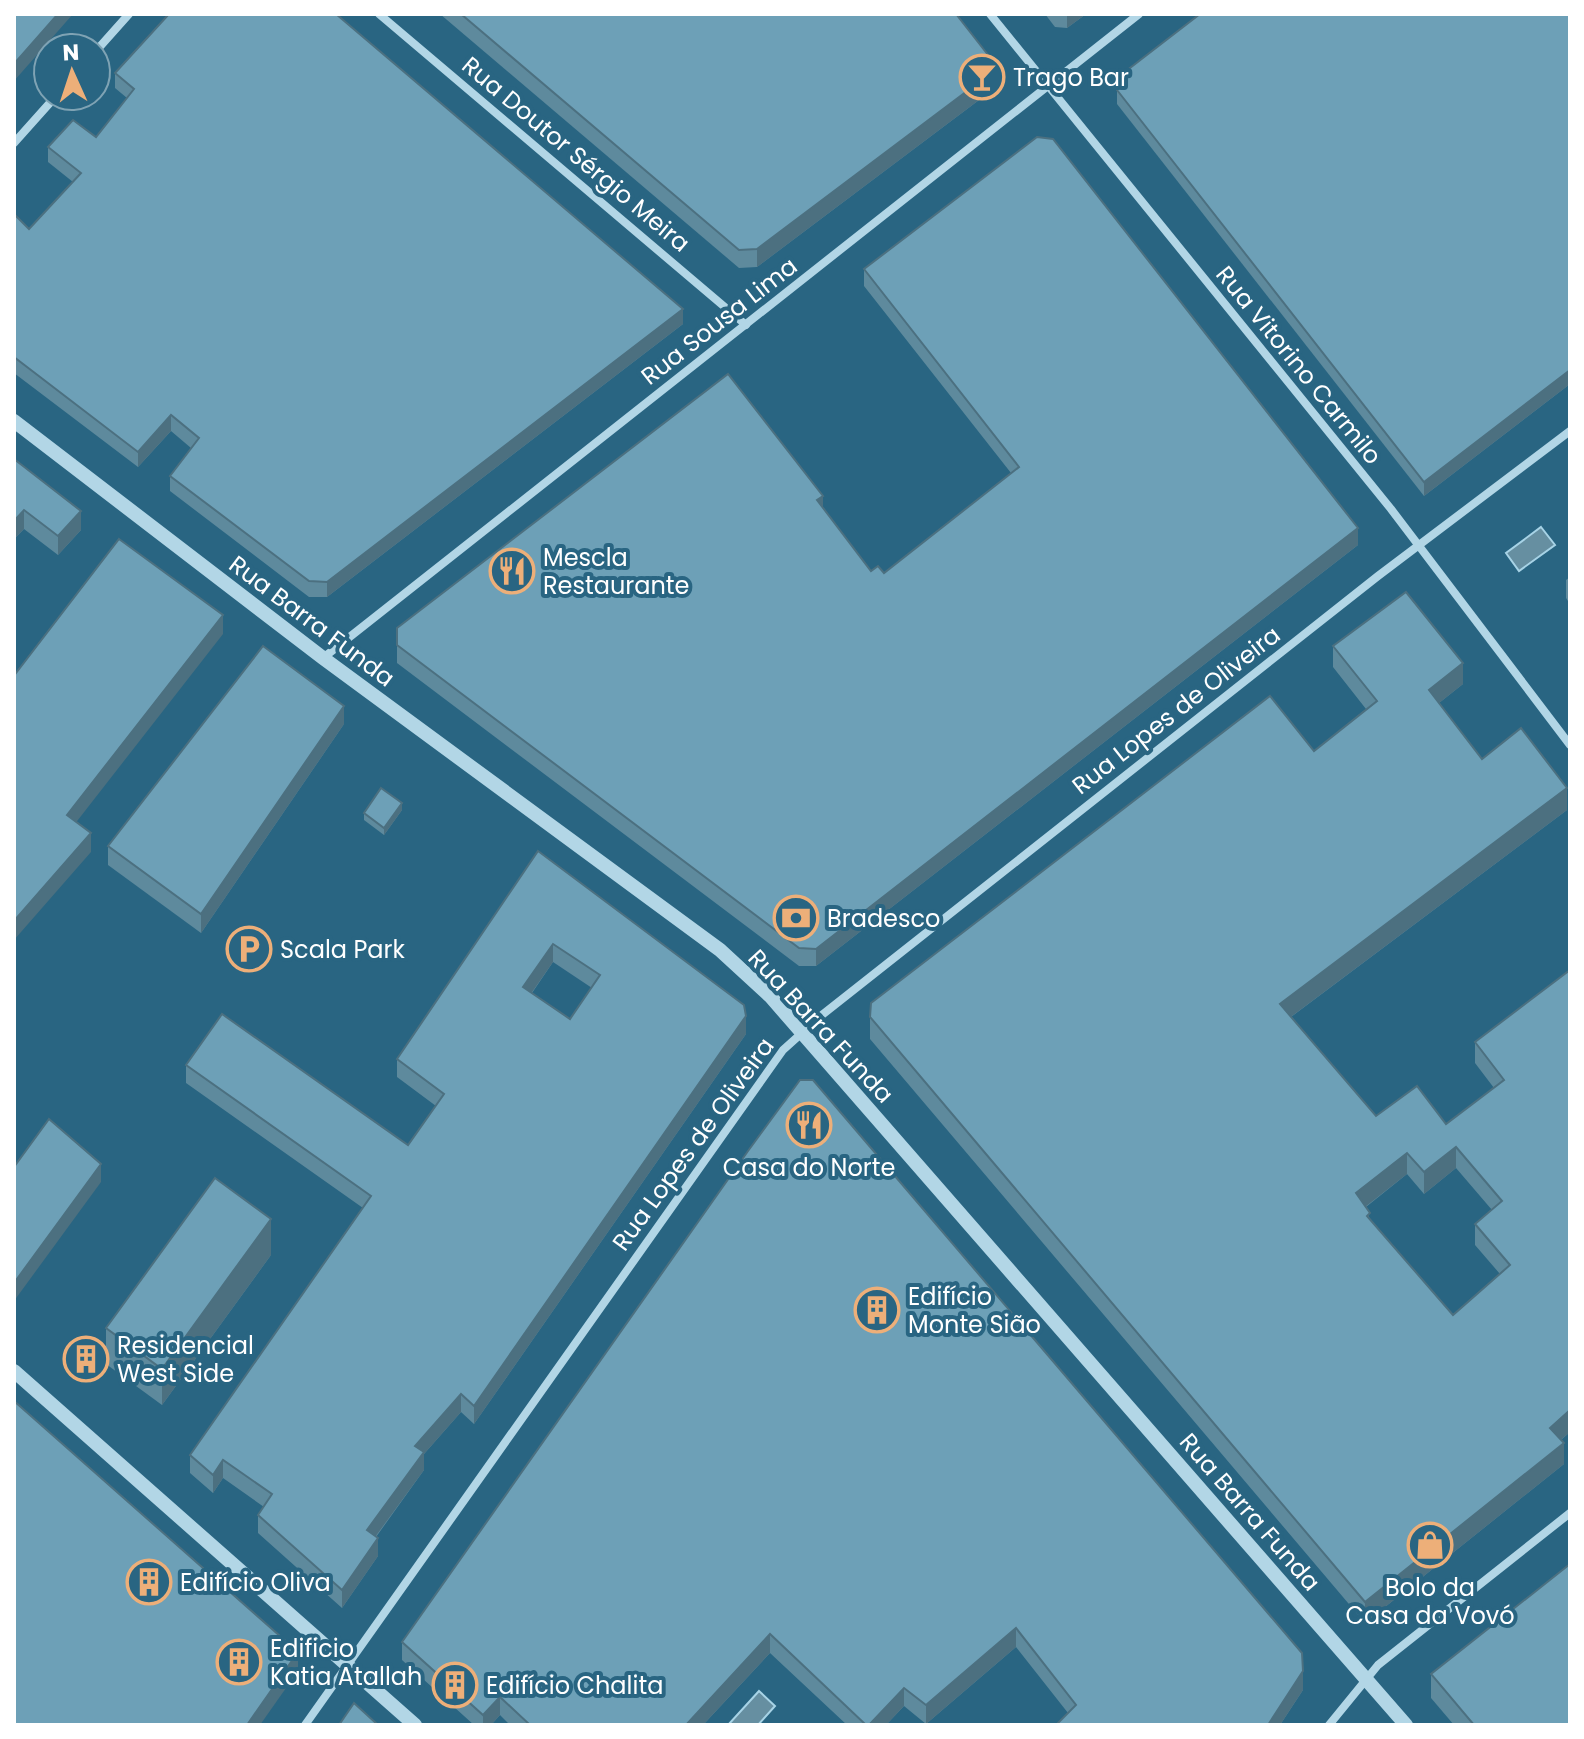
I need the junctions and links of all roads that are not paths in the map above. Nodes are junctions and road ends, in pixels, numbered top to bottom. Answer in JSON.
{"nodes":[{"id":1,"x":129,"y":14,"type":"edge"},
{"id":2,"x":379,"y":14,"type":"edge"},
{"id":3,"x":990,"y":14,"type":"edge"},
{"id":4,"x":1139,"y":14,"type":"edge"},
{"id":5,"x":112,"y":33,"type":"edge"},
{"id":6,"x":1048,"y":88,"type":"junction"},
{"id":7,"x":42,"y":112,"type":"edge"},
{"id":8,"x":14,"y":143,"type":"edge"},
{"id":9,"x":746,"y":325,"type":"junction"},
{"id":10,"x":14,"y":421,"type":"edge"},
{"id":11,"x":1570,"y":431,"type":"edge"},
{"id":12,"x":1417,"y":546,"type":"junction"},
{"id":13,"x":323,"y":658,"type":"junction"},
{"id":14,"x":1570,"y":745,"type":"edge"},
{"id":15,"x":802,"y":1031,"type":"junction"},
{"id":16,"x":14,"y":1371,"type":"edge"},
{"id":17,"x":1570,"y":1513,"type":"edge"},
{"id":18,"x":348,"y":1664,"type":"junction"},
{"id":19,"x":1365,"y":1677,"type":"junction"},
{"id":20,"x":305,"y":1725,"type":"edge"},
{"id":21,"x":415,"y":1725,"type":"edge"},
{"id":22,"x":1329,"y":1725,"type":"edge"},
{"id":23,"x":1406,"y":1725,"type":"edge"}],
"edges":[{"from":1,"to":5,"type":"street"},
{"from":2,"to":9,"type":"street","name":"Rua Doutor Sérgio Meira"},
{"from":3,"to":6,"type":"street","name":"Rua Vitorino Carmilo"},
{"from":4,"to":6,"type":"street","name":"Rua Sousa Lima"},
{"from":6,"to":9,"type":"street","name":"Rua Sousa Lima"},
{"from":6,"to":12,"type":"street","name":"Rua Vitorino Carmilo"},
{"from":7,"to":8,"type":"street"},
{"from":9,"to":13,"type":"street","name":"Rua Sousa Lima"},
{"from":10,"to":13,"type":"street","name":"Rua Barra Funda"},
{"from":11,"to":12,"type":"street","name":"Rua Lopes de Oliveira"},
{"from":12,"to":14,"type":"street","name":"Rua Vitorino Carmilo"},
{"from":12,"to":15,"type":"street","name":"Rua Lopes de Oliveira"},
{"from":13,"to":15,"type":"street","name":"Rua Barra Funda"},
{"from":15,"to":18,"type":"street","name":"Rua Lopes de Oliveira"},
{"from":15,"to":19,"type":"street","name":"Rua Barra Funda"},
{"from":16,"to":18,"type":"street"},
{"from":17,"to":19,"type":"street"},
{"from":18,"to":20,"type":"street","name":"Rua Lopes de Oliveira"},
{"from":18,"to":21,"type":"street"},
{"from":19,"to":22,"type":"street"},
{"from":19,"to":23,"type":"street","name":"Rua Barra Funda"}]}
